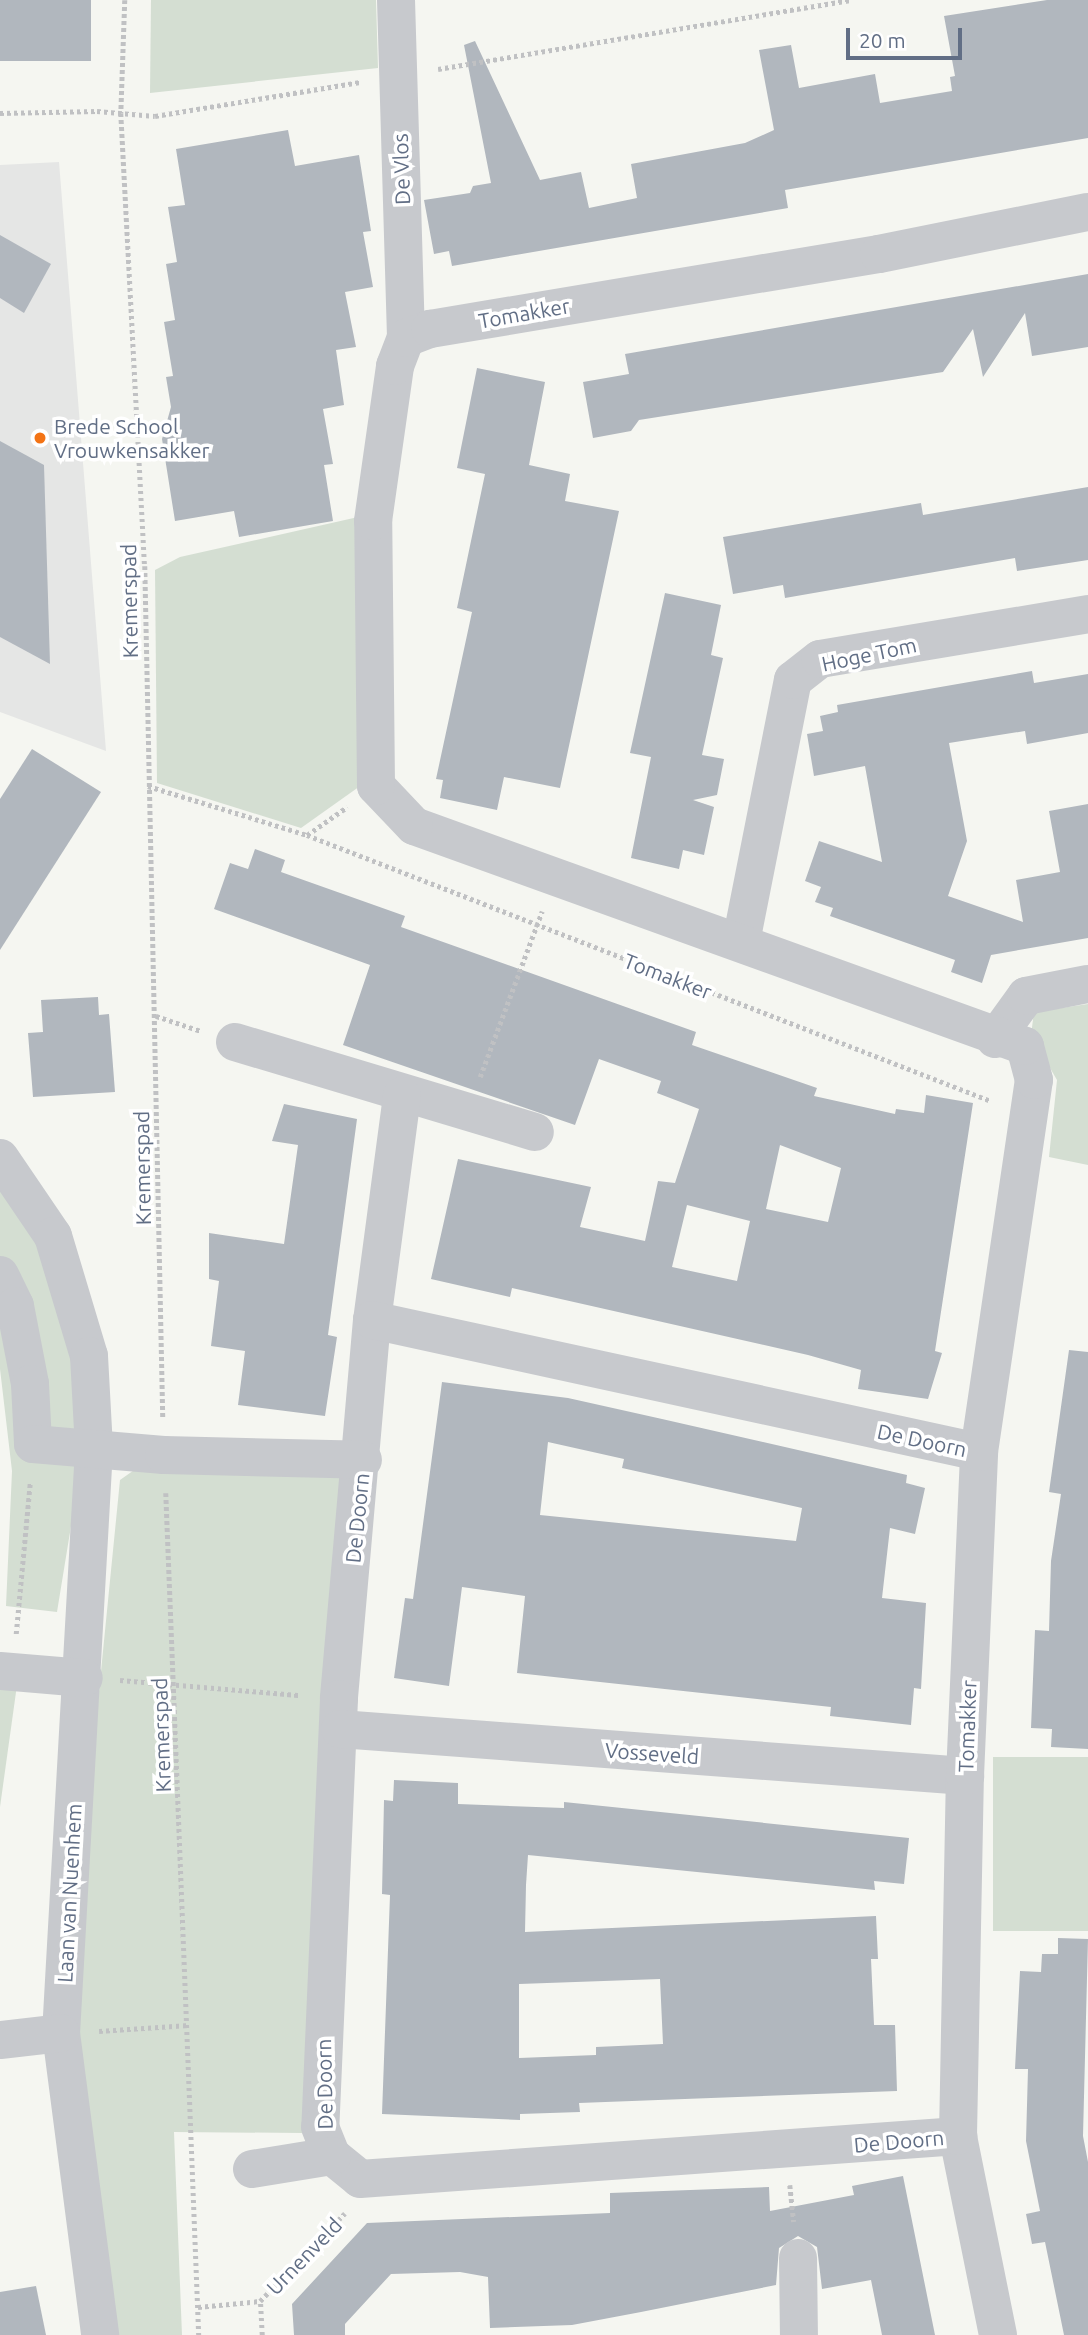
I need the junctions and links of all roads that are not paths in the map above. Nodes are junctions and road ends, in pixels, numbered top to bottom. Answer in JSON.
{"nodes":[{"id":1,"x":396,"y":0,"type":"edge"},
{"id":2,"x":1088,"y":212,"type":"edge"},
{"id":3,"x":406,"y":338,"type":"junction"},
{"id":4,"x":1088,"y":614,"type":"edge"},
{"id":5,"x":741,"y":942,"type":"junction"},
{"id":6,"x":1088,"y":984,"type":"edge"},
{"id":7,"x":995,"y":1039,"type":"junction"},
{"id":8,"x":235,"y":1042,"type":"road end"},
{"id":9,"x":402,"y":1096,"type":"junction"},
{"id":10,"x":535,"y":1132,"type":"dead end"},
{"id":11,"x":0,"y":1158,"type":"edge"},
{"id":12,"x":0,"y":1275,"type":"edge"},
{"id":13,"x":372,"y":1320,"type":"junction"},
{"id":14,"x":94,"y":1449,"type":"junction"},
{"id":15,"x":979,"y":1452,"type":"junction"},
{"id":16,"x":363,"y":1460,"type":"junction"},
{"id":17,"x":6,"y":1672,"type":"edge"},
{"id":18,"x":84,"y":1678,"type":"junction"},
{"id":19,"x":339,"y":1714,"type":"junction"},
{"id":20,"x":965,"y":1776,"type":"junction"},
{"id":21,"x":61,"y":2033,"type":"junction"},
{"id":22,"x":0,"y":2040,"type":"edge"},
{"id":23,"x":958,"y":2136,"type":"junction"},
{"id":24,"x":346,"y":2167,"type":"junction"},
{"id":25,"x":252,"y":2169,"type":"dead end"},
{"id":26,"x":798,"y":2258,"type":"road end"},
{"id":27,"x":100,"y":2335,"type":"edge"},
{"id":28,"x":799,"y":2335,"type":"edge"},
{"id":29,"x":998,"y":2335,"type":"edge"}],
"edges":[{"from":1,"to":3,"type":"street","name":"De Vlos"},
{"from":2,"to":3,"type":"street","name":"Tomakker"},
{"from":3,"to":5,"type":"street","name":"Tomakker"},
{"from":4,"to":5,"type":"street","name":"Hoge Tom"},
{"from":5,"to":7,"type":"street","name":"Tomakker"},
{"from":6,"to":7,"type":"street"},
{"from":7,"to":15,"type":"street","name":"Tomakker"},
{"from":8,"to":9,"type":"street"},
{"from":9,"to":10,"type":"street"},
{"from":9,"to":13,"type":"street","name":"De Doorn"},
{"from":11,"to":14,"type":"street","name":"Laan van Nuenhem"},
{"from":12,"to":14,"type":"street"},
{"from":13,"to":15,"type":"street","name":"De Doorn"},
{"from":13,"to":16,"type":"street","name":"De Doorn"},
{"from":14,"to":16,"type":"street","name":"De Doorn"},
{"from":14,"to":18,"type":"street","name":"Laan van Nuenhem"},
{"from":15,"to":20,"type":"street","name":"Tomakker"},
{"from":16,"to":19,"type":"street","name":"De Doorn"},
{"from":17,"to":18,"type":"street"},
{"from":18,"to":21,"type":"street","name":"Laan van Nuenhem"},
{"from":19,"to":20,"type":"street","name":"Vosseveld"},
{"from":19,"to":24,"type":"street","name":"De Doorn"},
{"from":20,"to":23,"type":"street","name":"Tomakker"},
{"from":21,"to":22,"type":"street"},
{"from":21,"to":27,"type":"street","name":"Laan van Nuenhem"},
{"from":23,"to":24,"type":"street","name":"De Doorn"},
{"from":23,"to":29,"type":"street","name":"Tomakker"},
{"from":24,"to":25,"type":"street"},
{"from":26,"to":28,"type":"street"}]}
